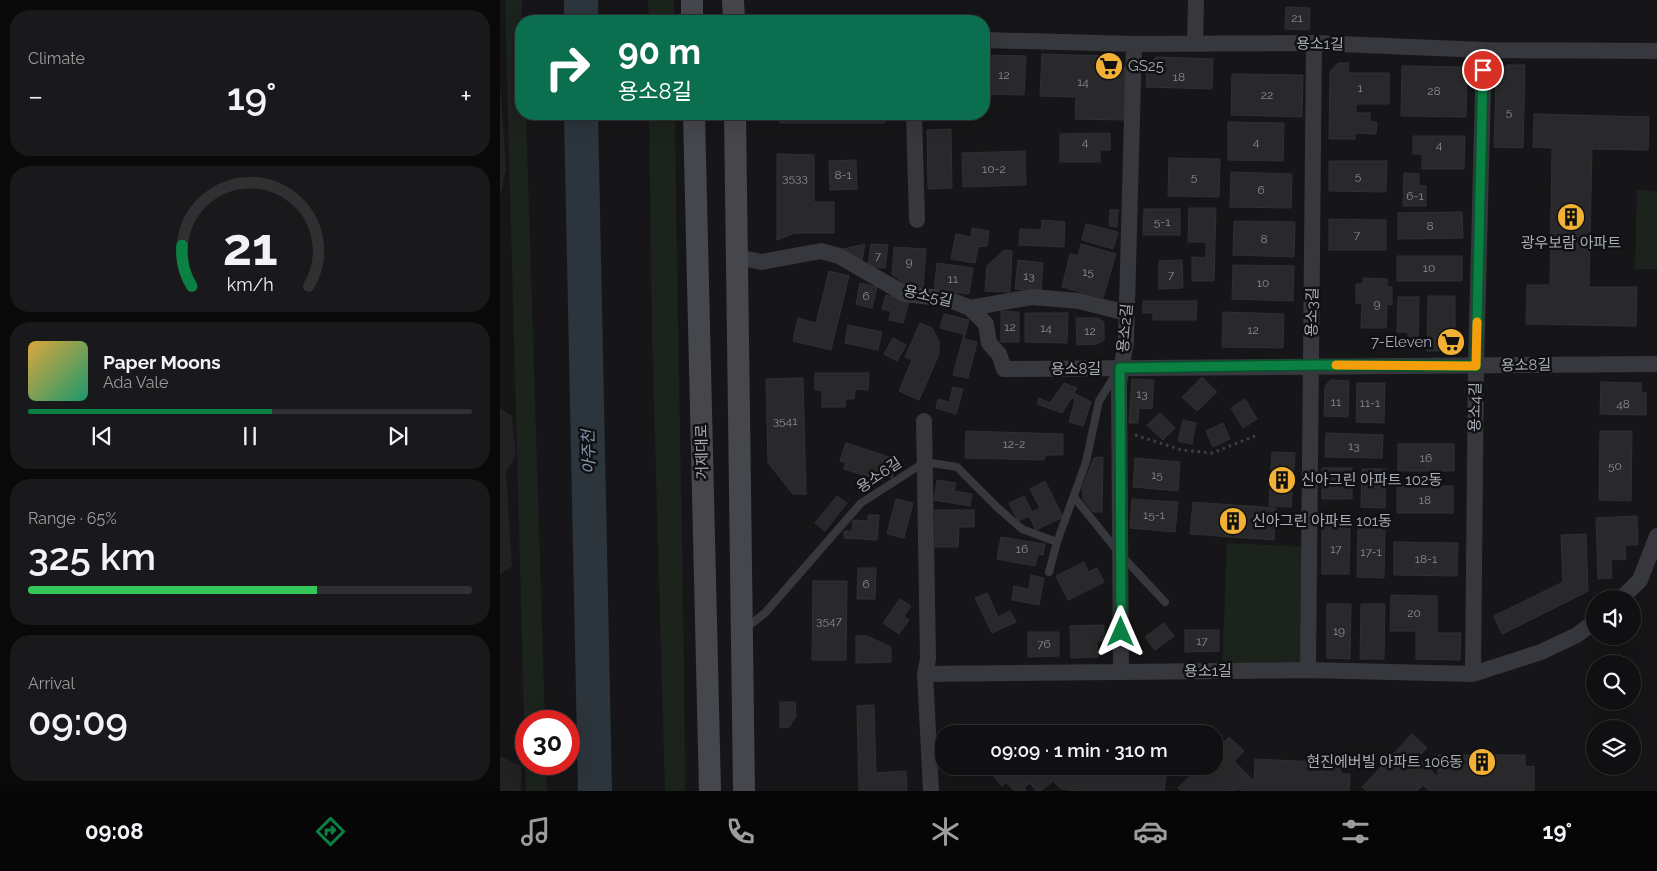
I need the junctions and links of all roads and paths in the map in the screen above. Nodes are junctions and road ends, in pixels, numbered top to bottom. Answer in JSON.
{"nodes":[{"id":1,"x":692,"y":0,"type":"edge"},
{"id":2,"x":733,"y":0,"type":"edge"},
{"id":3,"x":1196,"y":0,"type":"edge"},
{"id":4,"x":692,"y":15,"type":"edge"},
{"id":5,"x":734,"y":15,"type":"edge"},
{"id":6,"x":990,"y":40,"type":"edge"},
{"id":7,"x":1134,"y":44,"type":"junction"},
{"id":8,"x":1195,"y":44,"type":"junction"},
{"id":9,"x":1314,"y":44,"type":"junction"},
{"id":10,"x":1484,"y":50,"type":"junction"},
{"id":11,"x":1657,"y":51,"type":"edge"},
{"id":12,"x":694,"y":120,"type":"edge"},
{"id":13,"x":735,"y":120,"type":"edge"},
{"id":14,"x":914,"y":120,"type":"edge"},
{"id":15,"x":917,"y":220,"type":"dead end"},
{"id":16,"x":737,"y":257,"type":"junction"},
{"id":17,"x":970,"y":308,"type":"junction"},
{"id":18,"x":1127,"y":313,"type":"junction"},
{"id":19,"x":1657,"y":364,"type":"edge"},
{"id":20,"x":1311,"y":365,"type":"junction"},
{"id":21,"x":1476,"y":366,"type":"junction"},
{"id":22,"x":1120,"y":368,"type":"junction"},
{"id":23,"x":924,"y":421,"type":"dead end"},
{"id":24,"x":1120,"y":433,"type":"junction"},
{"id":25,"x":1255,"y":436,"type":"dead end"},
{"id":26,"x":925,"y":462,"type":"junction"},
{"id":27,"x":1074,"y":497,"type":"junction"},
{"id":28,"x":1657,"y":536,"type":"edge"},
{"id":29,"x":1057,"y":542,"type":"junction"},
{"id":30,"x":1120,"y":554,"type":"junction"},
{"id":31,"x":1049,"y":572,"type":"dead end"},
{"id":32,"x":1630,"y":590,"type":"edge"},
{"id":33,"x":1165,"y":602,"type":"dead end"},
{"id":34,"x":1586,"y":628,"type":"edge"},
{"id":35,"x":742,"y":631,"type":"junction"},
{"id":36,"x":1308,"y":670,"type":"junction"},
{"id":37,"x":1121,"y":671,"type":"junction"},
{"id":38,"x":925,"y":674,"type":"junction"},
{"id":39,"x":1473,"y":674,"type":"junction"},
{"id":40,"x":710,"y":791,"type":"edge"},
{"id":41,"x":744,"y":791,"type":"edge"},
{"id":42,"x":931,"y":791,"type":"edge"}],
"edges":[{"from":1,"to":4,"type":"street"},
{"from":2,"to":5,"type":"street"},
{"from":3,"to":8,"type":"street"},
{"from":6,"to":7,"type":"street","name":"용소1길"},
{"from":7,"to":8,"type":"street","name":"용소1길"},
{"from":7,"to":18,"type":"street","name":"용소2길"},
{"from":8,"to":9,"type":"street","name":"용소1길"},
{"from":9,"to":10,"type":"street","name":"용소1길"},
{"from":9,"to":20,"type":"street","name":"용소3길"},
{"from":10,"to":11,"type":"street","name":"용소1길"},
{"from":10,"to":21,"type":"street","name":"용소4길"},
{"from":12,"to":40,"type":"street","name":"거제대로"},
{"from":13,"to":16,"type":"street"},
{"from":14,"to":15,"type":"street"},
{"from":16,"to":17,"type":"street","name":"용소5길"},
{"from":16,"to":35,"type":"street"},
{"from":17,"to":18,"type":"street","name":"용소5길"},
{"from":17,"to":22,"type":"street","name":"용소8길"},
{"from":18,"to":22,"type":"street","name":"용소2길"},
{"from":19,"to":21,"type":"street","name":"용소8길"},
{"from":20,"to":21,"type":"street","name":"용소8길"},
{"from":20,"to":22,"type":"street","name":"용소8길"},
{"from":20,"to":36,"type":"street","name":"용소3길"},
{"from":21,"to":39,"type":"street","name":"용소4길"},
{"from":22,"to":24,"type":"street","name":"용소2길"},
{"from":22,"to":27,"type":"lane"},
{"from":23,"to":26,"type":"street"},
{"from":24,"to":25,"type":"path"},
{"from":24,"to":30,"type":"street","name":"용소2길"},
{"from":26,"to":29,"type":"lane","name":"용소6길"},
{"from":26,"to":35,"type":"lane","name":"용소6길"},
{"from":26,"to":38,"type":"street"},
{"from":27,"to":29,"type":"lane"},
{"from":27,"to":30,"type":"lane"},
{"from":28,"to":32,"type":"street"},
{"from":29,"to":31,"type":"lane"},
{"from":30,"to":33,"type":"lane"},
{"from":30,"to":37,"type":"street","name":"용소2길"},
{"from":34,"to":39,"type":"street","name":"용소1길"},
{"from":35,"to":41,"type":"street"},
{"from":36,"to":37,"type":"street","name":"용소1길"},
{"from":36,"to":39,"type":"street","name":"용소1길"},
{"from":37,"to":38,"type":"street","name":"용소1길"},
{"from":38,"to":42,"type":"street"}]}
